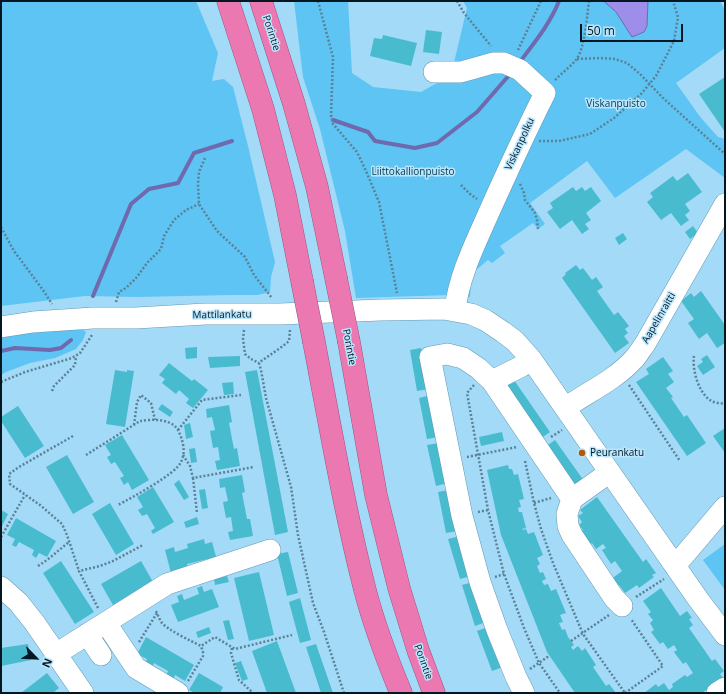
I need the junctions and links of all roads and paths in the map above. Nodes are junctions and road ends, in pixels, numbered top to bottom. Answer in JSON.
{"nodes":[{"id":1,"x":228,"y":1,"type":"edge"},
{"id":2,"x":261,"y":1,"type":"edge"},
{"id":3,"x":318,"y":1,"type":"edge"},
{"id":4,"x":457,"y":1,"type":"edge"},
{"id":5,"x":541,"y":1,"type":"edge"},
{"id":6,"x":589,"y":1,"type":"edge"},
{"id":7,"x":673,"y":1,"type":"edge"},
{"id":8,"x":479,"y":32,"type":"dead end"},
{"id":9,"x":576,"y":59,"type":"junction"},
{"id":10,"x":514,"y":67,"type":"junction"},
{"id":11,"x":434,"y":72,"type":"dead end"},
{"id":12,"x":649,"y":84,"type":"junction"},
{"id":13,"x":545,"y":93,"type":"junction"},
{"id":14,"x":520,"y":142,"type":"junction"},
{"id":15,"x":725,"y":154,"type":"edge"},
{"id":16,"x":206,"y":158,"type":"dead end"},
{"id":17,"x":508,"y":169,"type":"junction"},
{"id":18,"x":199,"y":204,"type":"junction"},
{"id":19,"x":725,"y":204,"type":"edge"},
{"id":20,"x":1,"y":227,"type":"edge"},
{"id":21,"x":538,"y":229,"type":"dead end"},
{"id":22,"x":397,"y":293,"type":"dead end"},
{"id":23,"x":273,"y":300,"type":"dead end"},
{"id":24,"x":53,"y":306,"type":"dead end"},
{"id":25,"x":114,"y":308,"type":"dead end"},
{"id":26,"x":450,"y":310,"type":"junction"},
{"id":27,"x":1,"y":327,"type":"edge"},
{"id":28,"x":244,"y":328,"type":"dead end"},
{"id":29,"x":290,"y":330,"type":"dead end"},
{"id":30,"x":94,"y":333,"type":"dead end"},
{"id":31,"x":76,"y":356,"type":"junction"},
{"id":32,"x":694,"y":356,"type":"dead end"},
{"id":33,"x":531,"y":359,"type":"junction"},
{"id":34,"x":259,"y":363,"type":"junction"},
{"id":35,"x":620,"y":372,"type":"junction"},
{"id":36,"x":492,"y":381,"type":"junction"},
{"id":37,"x":1,"y":382,"type":"edge"},
{"id":38,"x":52,"y":391,"type":"dead end"},
{"id":39,"x":241,"y":395,"type":"dead end"},
{"id":40,"x":725,"y":404,"type":"edge"},
{"id":41,"x":565,"y":418,"type":"junction"},
{"id":42,"x":156,"y":420,"type":"junction"},
{"id":43,"x":134,"y":425,"type":"junction"},
{"id":44,"x":178,"y":430,"type":"junction"},
{"id":45,"x":73,"y":436,"type":"dead end"},
{"id":46,"x":531,"y":453,"type":"junction"},
{"id":47,"x":86,"y":455,"type":"dead end"},
{"id":48,"x":183,"y":455,"type":"junction"},
{"id":49,"x":477,"y":455,"type":"junction"},
{"id":50,"x":451,"y":461,"type":"junction"},
{"id":51,"x":680,"y":461,"type":"dead end"},
{"id":52,"x":254,"y":467,"type":"dead end"},
{"id":53,"x":610,"y":472,"type":"junction"},
{"id":54,"x":193,"y":478,"type":"junction"},
{"id":55,"x":25,"y":495,"type":"junction"},
{"id":56,"x":572,"y":500,"type":"junction"},
{"id":57,"x":118,"y":505,"type":"dead end"},
{"id":58,"x":725,"y":507,"type":"edge"},
{"id":59,"x":197,"y":513,"type":"dead end"},
{"id":60,"x":1,"y":537,"type":"edge"},
{"id":61,"x":69,"y":542,"type":"junction"},
{"id":62,"x":143,"y":545,"type":"dead end"},
{"id":63,"x":270,"y":550,"type":"dead end"},
{"id":64,"x":38,"y":566,"type":"dead end"},
{"id":65,"x":675,"y":566,"type":"junction"},
{"id":66,"x":79,"y":571,"type":"junction"},
{"id":67,"x":1,"y":588,"type":"edge"},
{"id":68,"x":154,"y":604,"type":"junction"},
{"id":69,"x":622,"y":606,"type":"joint"},
{"id":70,"x":106,"y":623,"type":"junction"},
{"id":71,"x":87,"y":634,"type":"junction"},
{"id":72,"x":292,"y":635,"type":"dead end"},
{"id":73,"x":725,"y":635,"type":"edge"},
{"id":74,"x":201,"y":646,"type":"junction"},
{"id":75,"x":232,"y":648,"type":"junction"},
{"id":76,"x":56,"y":654,"type":"junction"},
{"id":77,"x":101,"y":655,"type":"dead end"},
{"id":78,"x":549,"y":656,"type":"dead end"},
{"id":79,"x":129,"y":657,"type":"junction"},
{"id":80,"x":539,"y":663,"type":"junction"},
{"id":81,"x":520,"y":685,"type":"edge"},
{"id":82,"x":725,"y":688,"type":"edge"},
{"id":83,"x":182,"y":690,"type":"edge"},
{"id":84,"x":83,"y":693,"type":"edge"},
{"id":85,"x":252,"y":693,"type":"edge"},
{"id":86,"x":344,"y":693,"type":"edge"},
{"id":87,"x":401,"y":693,"type":"edge"},
{"id":88,"x":434,"y":693,"type":"edge"},
{"id":89,"x":560,"y":693,"type":"edge"},
{"id":90,"x":625,"y":693,"type":"edge"},
{"id":91,"x":717,"y":693,"type":"edge"}],
"edges":[{"from":1,"to":87,"type":"highway","bridge":true},
{"from":2,"to":88,"type":"highway","name":"Porintie","bridge":true},
{"from":3,"to":22,"type":"path"},
{"from":4,"to":8,"type":"path"},
{"from":5,"to":10,"type":"path"},
{"from":6,"to":9,"type":"path"},
{"from":7,"to":12,"type":"path"},
{"from":9,"to":12,"type":"path"},
{"from":9,"to":13,"type":"path"},
{"from":10,"to":11,"type":"street"},
{"from":10,"to":13,"type":"street"},
{"from":12,"to":14,"type":"path"},
{"from":12,"to":15,"type":"path"},
{"from":13,"to":14,"type":"street","name":"Viskanpolku"},
{"from":14,"to":17,"type":"street","name":"Viskanpolku"},
{"from":16,"to":18,"type":"path"},
{"from":17,"to":21,"type":"path"},
{"from":17,"to":26,"type":"street","name":"Viskanpolku"},
{"from":18,"to":23,"type":"path"},
{"from":18,"to":25,"type":"path"},
{"from":19,"to":35,"type":"street","name":"Aapelinraitti"},
{"from":20,"to":24,"type":"path"},
{"from":26,"to":27,"type":"street","name":"Mattilankatu"},
{"from":26,"to":33,"type":"street"},
{"from":28,"to":34,"type":"path"},
{"from":29,"to":34,"type":"path"},
{"from":30,"to":31,"type":"path"},
{"from":31,"to":37,"type":"path"},
{"from":31,"to":38,"type":"path"},
{"from":32,"to":40,"type":"path"},
{"from":33,"to":36,"type":"street"},
{"from":33,"to":41,"type":"street"},
{"from":34,"to":86,"type":"path"},
{"from":35,"to":41,"type":"street","name":"Aapelinraitti"},
{"from":35,"to":51,"type":"path"},
{"from":36,"to":46,"type":"street"},
{"from":36,"to":49,"type":"path"},
{"from":36,"to":50,"type":"street"},
{"from":39,"to":44,"type":"path"},
{"from":41,"to":46,"type":"path"},
{"from":41,"to":53,"type":"street"},
{"from":42,"to":43,"type":"path"},
{"from":42,"to":43,"type":"path"},
{"from":42,"to":44,"type":"path"},
{"from":43,"to":47,"type":"path"},
{"from":44,"to":48,"type":"path"},
{"from":45,"to":55,"type":"path"},
{"from":46,"to":49,"type":"path"},
{"from":46,"to":56,"type":"street"},
{"from":46,"to":90,"type":"path"},
{"from":48,"to":54,"type":"path"},
{"from":48,"to":57,"type":"path"},
{"from":49,"to":50,"type":"path"},
{"from":49,"to":80,"type":"path"},
{"from":50,"to":81,"type":"street"},
{"from":52,"to":54,"type":"path"},
{"from":53,"to":56,"type":"street"},
{"from":53,"to":65,"type":"street"},
{"from":54,"to":59,"type":"path"},
{"from":55,"to":60,"type":"path"},
{"from":55,"to":61,"type":"path"},
{"from":56,"to":69,"type":"street"},
{"from":58,"to":65,"type":"street"},
{"from":61,"to":64,"type":"path"},
{"from":61,"to":66,"type":"path"},
{"from":62,"to":66,"type":"path"},
{"from":63,"to":68,"type":"street"},
{"from":65,"to":73,"type":"street"},
{"from":66,"to":70,"type":"path"},
{"from":67,"to":76,"type":"street"},
{"from":68,"to":70,"type":"street"},
{"from":68,"to":74,"type":"path"},
{"from":68,"to":79,"type":"path"},
{"from":69,"to":90,"type":"path"},
{"from":70,"to":71,"type":"street"},
{"from":70,"to":79,"type":"street"},
{"from":71,"to":76,"type":"street"},
{"from":71,"to":77,"type":"street"},
{"from":72,"to":75,"type":"path"},
{"from":74,"to":75,"type":"path"},
{"from":74,"to":83,"type":"path"},
{"from":75,"to":85,"type":"path"},
{"from":76,"to":84,"type":"street"},
{"from":78,"to":80,"type":"path"},
{"from":79,"to":83,"type":"street"},
{"from":80,"to":81,"type":"path"},
{"from":80,"to":89,"type":"path"},
{"from":82,"to":91,"type":"street"}]}
